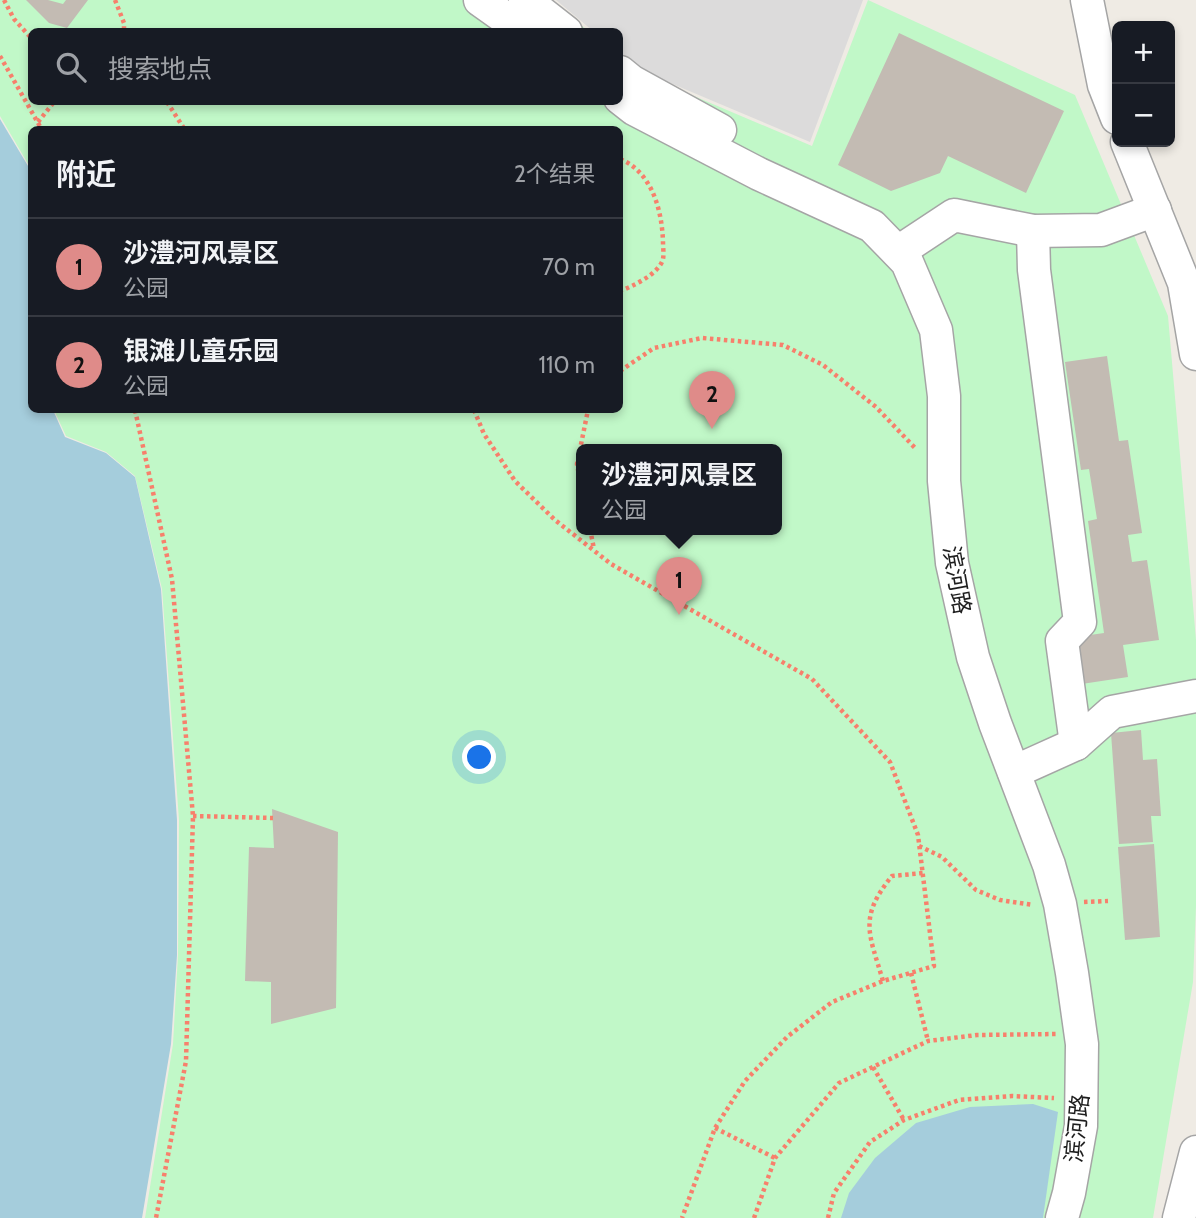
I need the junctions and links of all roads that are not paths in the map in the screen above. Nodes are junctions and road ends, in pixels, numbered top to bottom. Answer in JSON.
{"nodes":[{"id":1,"x":480,"y":0,"type":"edge"},
{"id":2,"x":1087,"y":0,"type":"edge"},
{"id":3,"x":532,"y":10,"type":"edge"},
{"id":4,"x":560,"y":28,"type":"edge"},
{"id":5,"x":623,"y":75,"type":"edge"},
{"id":6,"x":623,"y":101,"type":"edge"},
{"id":7,"x":1112,"y":105,"type":"edge"},
{"id":8,"x":1129,"y":147,"type":"edge"},
{"id":9,"x":788,"y":188,"type":"junction"},
{"id":10,"x":1154,"y":210,"type":"junction"},
{"id":11,"x":1033,"y":231,"type":"junction"},
{"id":12,"x":898,"y":252,"type":"junction"},
{"id":13,"x":1196,"y":354,"type":"edge"},
{"id":14,"x":1196,"y":696,"type":"edge"},
{"id":15,"x":1076,"y":744,"type":"junction"},
{"id":16,"x":1014,"y":772,"type":"junction"},
{"id":17,"x":1196,"y":1152,"type":"edge"},
{"id":18,"x":1062,"y":1218,"type":"edge"},
{"id":19,"x":1179,"y":1218,"type":"edge"}],
"edges":[{"from":1,"to":3,"type":"street"},
{"from":2,"to":7,"type":"street"},
{"from":3,"to":4,"type":"street"},
{"from":5,"to":9,"type":"street"},
{"from":6,"to":9,"type":"street","name":"滨河路"},
{"from":8,"to":10,"type":"street"},
{"from":9,"to":12,"type":"street","name":"滨河路"},
{"from":10,"to":11,"type":"street"},
{"from":10,"to":13,"type":"street"},
{"from":11,"to":12,"type":"street"},
{"from":11,"to":15,"type":"street"},
{"from":12,"to":16,"type":"street","name":"滨河路"},
{"from":14,"to":15,"type":"street"},
{"from":15,"to":16,"type":"street"},
{"from":16,"to":18,"type":"street","name":"滨河路"},
{"from":17,"to":19,"type":"street"}]}
